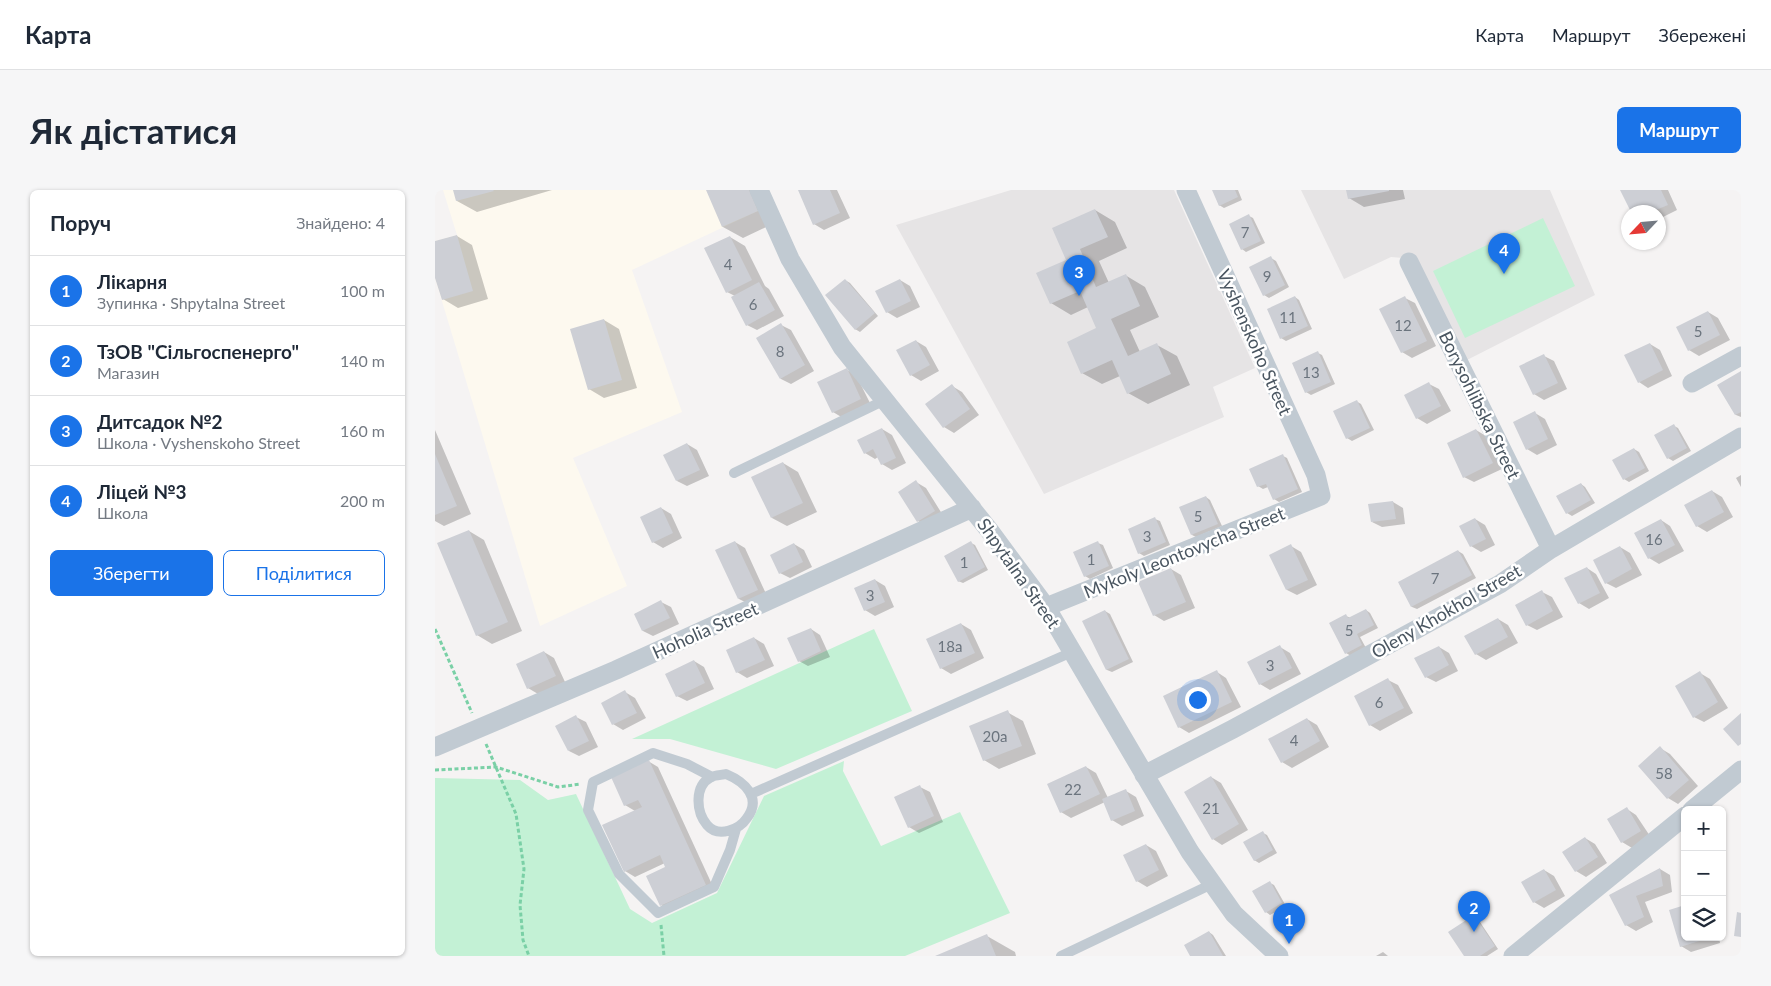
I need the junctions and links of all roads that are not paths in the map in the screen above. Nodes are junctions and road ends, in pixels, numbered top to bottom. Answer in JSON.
{"nodes":[{"id":1,"x":759,"y":190,"type":"edge"},
{"id":2,"x":1186,"y":190,"type":"edge"},
{"id":3,"x":1409,"y":262,"type":"dead end"},
{"id":4,"x":1741,"y":356,"type":"edge"},
{"id":5,"x":1692,"y":383,"type":"dead end"},
{"id":6,"x":885,"y":400,"type":"junction"},
{"id":7,"x":1741,"y":437,"type":"edge"},
{"id":8,"x":734,"y":473,"type":"dead end"},
{"id":9,"x":1321,"y":496,"type":"joint"},
{"id":10,"x":972,"y":508,"type":"junction"},
{"id":11,"x":1551,"y":549,"type":"junction"},
{"id":12,"x":1046,"y":607,"type":"junction"},
{"id":13,"x":1072,"y":652,"type":"junction"},
{"id":14,"x":435,"y":746,"type":"edge"},
{"id":15,"x":1741,"y":770,"type":"edge"},
{"id":16,"x":1144,"y":774,"type":"junction"},
{"id":17,"x":712,"y":777,"type":"junction"},
{"id":18,"x":751,"y":794,"type":"junction"},
{"id":19,"x":1697,"y":806,"type":"edge"},
{"id":20,"x":1681,"y":819,"type":"edge"},
{"id":21,"x":736,"y":829,"type":"junction"},
{"id":22,"x":1212,"y":884,"type":"junction"},
{"id":23,"x":1061,"y":956,"type":"edge"},
{"id":24,"x":1279,"y":956,"type":"edge"},
{"id":25,"x":1513,"y":956,"type":"edge"}],
"edges":[{"from":1,"to":6,"type":"street","name":"Shpytalna Street"},
{"from":2,"to":9,"type":"street","name":"Vyshenskoho Street"},
{"from":3,"to":11,"type":"street","name":"Borysohlibska Street"},
{"from":4,"to":5,"type":"street"},
{"from":6,"to":8,"type":"lane"},
{"from":6,"to":10,"type":"street","name":"Shpytalna Street"},
{"from":7,"to":11,"type":"street","name":"Oleny Khokhol Street"},
{"from":9,"to":12,"type":"street","name":"Mykoly Leontovycha Street"},
{"from":10,"to":12,"type":"street","name":"Shpytalna Street"},
{"from":10,"to":14,"type":"street","name":"Hoholia Street"},
{"from":11,"to":16,"type":"street","name":"Oleny Khokhol Street"},
{"from":12,"to":13,"type":"street","name":"Shpytalna Street"},
{"from":13,"to":16,"type":"street","name":"Shpytalna Street"},
{"from":13,"to":18,"type":"lane"},
{"from":15,"to":19,"type":"street"},
{"from":16,"to":22,"type":"street","name":"Shpytalna Street"},
{"from":17,"to":18,"type":"lane"},
{"from":17,"to":21,"type":"lane"},
{"from":17,"to":21,"type":"lane"},
{"from":18,"to":21,"type":"lane"},
{"from":20,"to":25,"type":"street"},
{"from":22,"to":23,"type":"lane"},
{"from":22,"to":24,"type":"street","name":"Shpytalna Street"}]}
